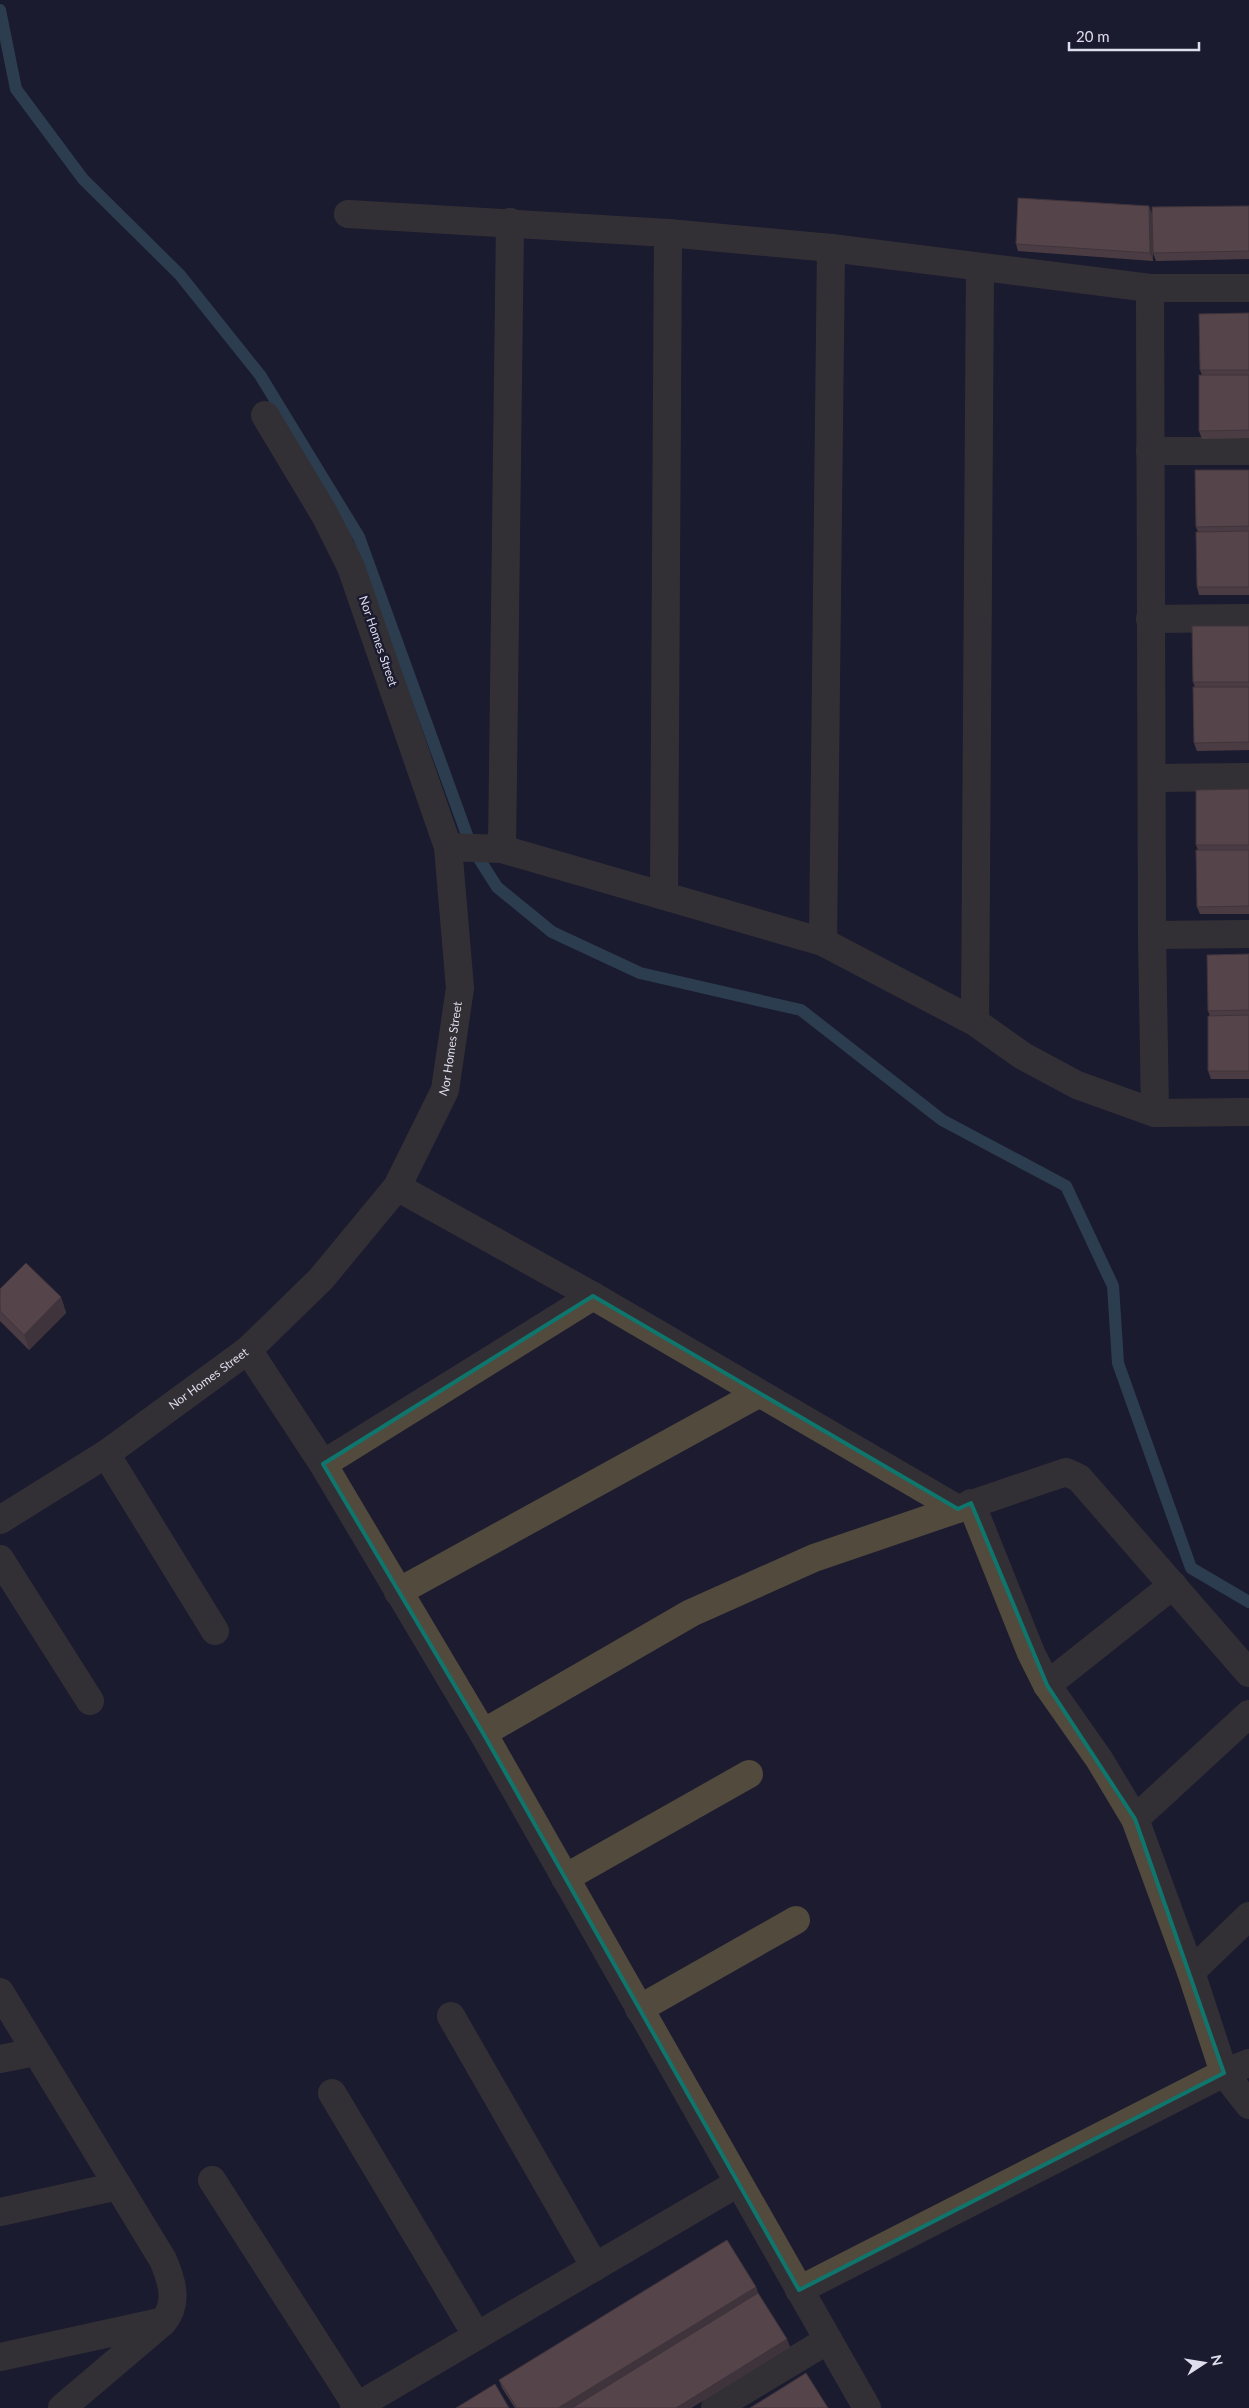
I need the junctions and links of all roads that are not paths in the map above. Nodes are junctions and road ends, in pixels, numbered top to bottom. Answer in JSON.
{"nodes":[{"id":1,"x":348,"y":214,"type":"dead end"},
{"id":2,"x":510,"y":222,"type":"junction"},
{"id":3,"x":668,"y":233,"type":"junction"},
{"id":4,"x":831,"y":248,"type":"junction"},
{"id":5,"x":980,"y":266,"type":"junction"},
{"id":6,"x":1150,"y":288,"type":"junction"},
{"id":7,"x":1249,"y":288,"type":"edge"},
{"id":8,"x":265,"y":415,"type":"dead end"},
{"id":9,"x":1150,"y":451,"type":"junction"},
{"id":10,"x":1249,"y":451,"type":"edge"},
{"id":11,"x":1249,"y":618,"type":"edge"},
{"id":12,"x":1150,"y":619,"type":"junction"},
{"id":13,"x":1249,"y":777,"type":"edge"},
{"id":14,"x":1152,"y":778,"type":"junction"},
{"id":15,"x":448,"y":847,"type":"junction"},
{"id":16,"x":502,"y":849,"type":"junction"},
{"id":17,"x":664,"y":895,"type":"junction"},
{"id":18,"x":1249,"y":934,"type":"edge"},
{"id":19,"x":1152,"y":935,"type":"junction"},
{"id":20,"x":823,"y":942,"type":"junction"},
{"id":21,"x":975,"y":1022,"type":"junction"},
{"id":22,"x":1249,"y":1112,"type":"edge"},
{"id":23,"x":1155,"y":1113,"type":"junction"},
{"id":24,"x":397,"y":1187,"type":"junction"},
{"id":25,"x":593,"y":1296,"type":"junction"},
{"id":26,"x":248,"y":1350,"type":"junction"},
{"id":27,"x":758,"y":1394,"type":"junction"},
{"id":28,"x":106,"y":1454,"type":"junction"},
{"id":29,"x":323,"y":1464,"type":"junction"},
{"id":30,"x":964,"y":1506,"type":"junction"},
{"id":31,"x":0,"y":1520,"type":"edge"},
{"id":32,"x":0,"y":1559,"type":"edge"},
{"id":33,"x":1172,"y":1585,"type":"junction"},
{"id":34,"x":398,"y":1592,"type":"junction"},
{"id":35,"x":215,"y":1631,"type":"dead end"},
{"id":36,"x":1249,"y":1673,"type":"edge"},
{"id":37,"x":1047,"y":1685,"type":"junction"},
{"id":38,"x":90,"y":1701,"type":"dead end"},
{"id":39,"x":1249,"y":1714,"type":"edge"},
{"id":40,"x":482,"y":1733,"type":"junction"},
{"id":41,"x":749,"y":1774,"type":"dead end"},
{"id":42,"x":1135,"y":1819,"type":"junction"},
{"id":43,"x":565,"y":1878,"type":"junction"},
{"id":44,"x":1249,"y":1916,"type":"edge"},
{"id":45,"x":796,"y":1920,"type":"dead end"},
{"id":46,"x":1191,"y":1972,"type":"junction"},
{"id":47,"x":0,"y":1992,"type":"edge"},
{"id":48,"x":639,"y":2009,"type":"junction"},
{"id":49,"x":451,"y":2016,"type":"dead end"},
{"id":50,"x":35,"y":2052,"type":"junction"},
{"id":51,"x":0,"y":2059,"type":"edge"},
{"id":52,"x":1249,"y":2063,"type":"edge"},
{"id":53,"x":1224,"y":2074,"type":"junction"},
{"id":54,"x":332,"y":2093,"type":"dead end"},
{"id":55,"x":1249,"y":2105,"type":"edge"},
{"id":56,"x":212,"y":2180,"type":"dead end"},
{"id":57,"x":738,"y":2183,"type":"junction"},
{"id":58,"x":118,"y":2186,"type":"junction"},
{"id":59,"x":0,"y":2212,"type":"edge"},
{"id":60,"x":595,"y":2267,"type":"junction"},
{"id":61,"x":799,"y":2290,"type":"junction"},
{"id":62,"x":164,"y":2322,"type":"junction"},
{"id":63,"x":477,"y":2336,"type":"junction"},
{"id":64,"x":828,"y":2340,"type":"junction"},
{"id":65,"x":0,"y":2357,"type":"edge"},
{"id":66,"x":355,"y":2407,"type":"edge"},
{"id":67,"x":62,"y":2408,"type":"edge"},
{"id":68,"x":715,"y":2408,"type":"edge"},
{"id":69,"x":867,"y":2408,"type":"edge"}],
"edges":[{"from":1,"to":2,"type":"street"},
{"from":2,"to":3,"type":"street"},
{"from":2,"to":16,"type":"street"},
{"from":3,"to":4,"type":"street"},
{"from":3,"to":17,"type":"street"},
{"from":4,"to":5,"type":"street"},
{"from":4,"to":20,"type":"street"},
{"from":5,"to":6,"type":"street"},
{"from":5,"to":21,"type":"street"},
{"from":6,"to":7,"type":"street"},
{"from":6,"to":9,"type":"street"},
{"from":8,"to":15,"type":"street","name":"Nor Homes Street"},
{"from":9,"to":10,"type":"street"},
{"from":9,"to":12,"type":"street"},
{"from":11,"to":12,"type":"street"},
{"from":12,"to":14,"type":"street"},
{"from":13,"to":14,"type":"street"},
{"from":14,"to":19,"type":"street"},
{"from":15,"to":16,"type":"street"},
{"from":15,"to":24,"type":"street","name":"Nor Homes Street"},
{"from":16,"to":17,"type":"street"},
{"from":17,"to":20,"type":"street"},
{"from":18,"to":19,"type":"street"},
{"from":19,"to":23,"type":"street"},
{"from":20,"to":21,"type":"street"},
{"from":21,"to":23,"type":"street"},
{"from":22,"to":23,"type":"street"},
{"from":24,"to":25,"type":"street"},
{"from":24,"to":26,"type":"street","name":"Nor Homes Street"},
{"from":25,"to":27,"type":"street"},
{"from":25,"to":29,"type":"street"},
{"from":26,"to":28,"type":"street","name":"Nor Homes Street"},
{"from":26,"to":29,"type":"street"},
{"from":27,"to":30,"type":"street"},
{"from":27,"to":34,"type":"street"},
{"from":28,"to":31,"type":"street","name":"Nor Homes Street"},
{"from":28,"to":35,"type":"street"},
{"from":29,"to":34,"type":"street"},
{"from":30,"to":33,"type":"street"},
{"from":30,"to":37,"type":"street"},
{"from":30,"to":40,"type":"street"},
{"from":32,"to":38,"type":"street"},
{"from":33,"to":36,"type":"street"},
{"from":33,"to":37,"type":"street"},
{"from":34,"to":40,"type":"street"},
{"from":37,"to":42,"type":"street"},
{"from":39,"to":42,"type":"street"},
{"from":40,"to":43,"type":"street"},
{"from":41,"to":43,"type":"street"},
{"from":42,"to":46,"type":"street"},
{"from":43,"to":48,"type":"street"},
{"from":44,"to":46,"type":"street"},
{"from":45,"to":48,"type":"street"},
{"from":46,"to":53,"type":"street"},
{"from":47,"to":50,"type":"street"},
{"from":48,"to":57,"type":"street"},
{"from":49,"to":60,"type":"street"},
{"from":50,"to":51,"type":"street"},
{"from":50,"to":58,"type":"street"},
{"from":52,"to":53,"type":"street"},
{"from":53,"to":55,"type":"street"},
{"from":53,"to":61,"type":"street"},
{"from":54,"to":63,"type":"street"},
{"from":56,"to":66,"type":"street"},
{"from":57,"to":60,"type":"street"},
{"from":57,"to":61,"type":"street"},
{"from":58,"to":59,"type":"street"},
{"from":58,"to":62,"type":"street"},
{"from":60,"to":63,"type":"street"},
{"from":61,"to":64,"type":"street"},
{"from":62,"to":65,"type":"street"},
{"from":62,"to":67,"type":"street"},
{"from":63,"to":66,"type":"street"},
{"from":64,"to":68,"type":"street"},
{"from":64,"to":69,"type":"street"}]}
